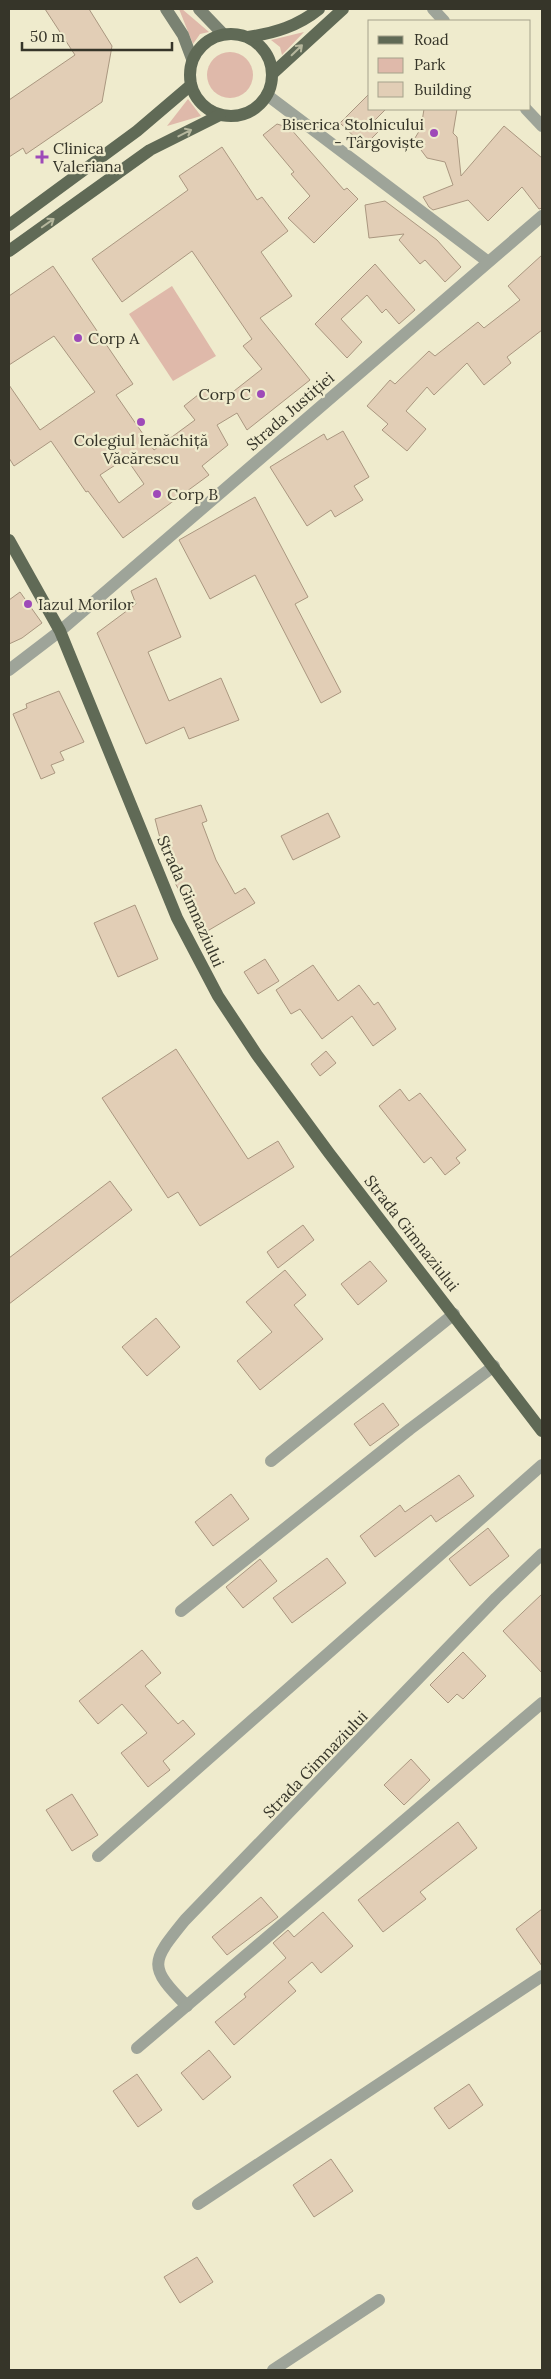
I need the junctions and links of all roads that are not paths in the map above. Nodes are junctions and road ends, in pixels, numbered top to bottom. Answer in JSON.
{"nodes":[{"id":1,"x":166,"y":9,"type":"edge"},
{"id":2,"x":199,"y":9,"type":"edge"},
{"id":3,"x":319,"y":9,"type":"edge"},
{"id":4,"x":344,"y":9,"type":"edge"},
{"id":5,"x":433,"y":9,"type":"edge"},
{"id":6,"x":443,"y":20,"type":"edge"},
{"id":7,"x":223,"y":34,"type":"junction"},
{"id":8,"x":248,"y":37,"type":"junction"},
{"id":9,"x":192,"y":59,"type":"junction"},
{"id":10,"x":272,"y":74,"type":"junction"},
{"id":11,"x":191,"y":85,"type":"junction"},
{"id":12,"x":267,"y":95,"type":"junction"},
{"id":13,"x":527,"y":110,"type":"edge"},
{"id":14,"x":220,"y":115,"type":"junction"},
{"id":15,"x":542,"y":126,"type":"edge"},
{"id":16,"x":542,"y":216,"type":"edge"},
{"id":17,"x":9,"y":225,"type":"edge"},
{"id":18,"x":9,"y":251,"type":"edge"},
{"id":19,"x":487,"y":262,"type":"junction"},
{"id":20,"x":9,"y":540,"type":"edge"},
{"id":21,"x":60,"y":631,"type":"junction"},
{"id":22,"x":9,"y":670,"type":"edge"},
{"id":23,"x":454,"y":1314,"type":"junction"},
{"id":24,"x":494,"y":1366,"type":"junction"},
{"id":25,"x":542,"y":1431,"type":"edge"},
{"id":26,"x":271,"y":1461,"type":"dead end"},
{"id":27,"x":542,"y":1465,"type":"edge"},
{"id":28,"x":542,"y":1554,"type":"edge"},
{"id":29,"x":181,"y":1610,"type":"dead end"},
{"id":30,"x":542,"y":1703,"type":"edge"},
{"id":31,"x":98,"y":1856,"type":"dead end"},
{"id":32,"x":542,"y":1976,"type":"edge"},
{"id":33,"x":187,"y":2006,"type":"junction"},
{"id":34,"x":137,"y":2048,"type":"dead end"},
{"id":35,"x":198,"y":2204,"type":"dead end"},
{"id":36,"x":379,"y":2300,"type":"dead end"},
{"id":37,"x":273,"y":2370,"type":"edge"}],
"edges":[{"from":1,"to":9,"type":"main road"},
{"from":2,"to":7,"type":"main road"},
{"from":3,"to":8,"type":"main road"},
{"from":10,"to":4,"type":"main road","one_way":true},
{"from":5,"to":6,"type":"street"},
{"from":7,"to":8,"type":"main road"},
{"from":7,"to":9,"type":"main road"},
{"from":8,"to":10,"type":"main road"},
{"from":9,"to":11,"type":"main road"},
{"from":10,"to":12,"type":"main road"},
{"from":11,"to":14,"type":"main road"},
{"from":11,"to":17,"type":"main road"},
{"from":12,"to":14,"type":"main road"},
{"from":12,"to":19,"type":"street"},
{"from":13,"to":15,"type":"street"},
{"from":18,"to":14,"type":"main road","one_way":true},
{"from":16,"to":19,"type":"street","name":"Strada Justiției"},
{"from":19,"to":21,"type":"street","name":"Strada Justiției"},
{"from":20,"to":21,"type":"main road","name":"Strada Gimnaziului"},
{"from":21,"to":22,"type":"street","name":"Strada Justiției"},
{"from":21,"to":23,"type":"main road","name":"Strada Gimnaziului"},
{"from":23,"to":24,"type":"main road","name":"Strada Gimnaziului"},
{"from":23,"to":26,"type":"street","name":"Strada Gimnaziului"},
{"from":24,"to":25,"type":"main road","name":"Strada Gimnaziului"},
{"from":24,"to":29,"type":"street"},
{"from":27,"to":31,"type":"street"},
{"from":28,"to":33,"type":"street","name":"Strada Gimnaziului"},
{"from":30,"to":33,"type":"street"},
{"from":32,"to":35,"type":"street"},
{"from":33,"to":34,"type":"street"},
{"from":36,"to":37,"type":"street"}]}
